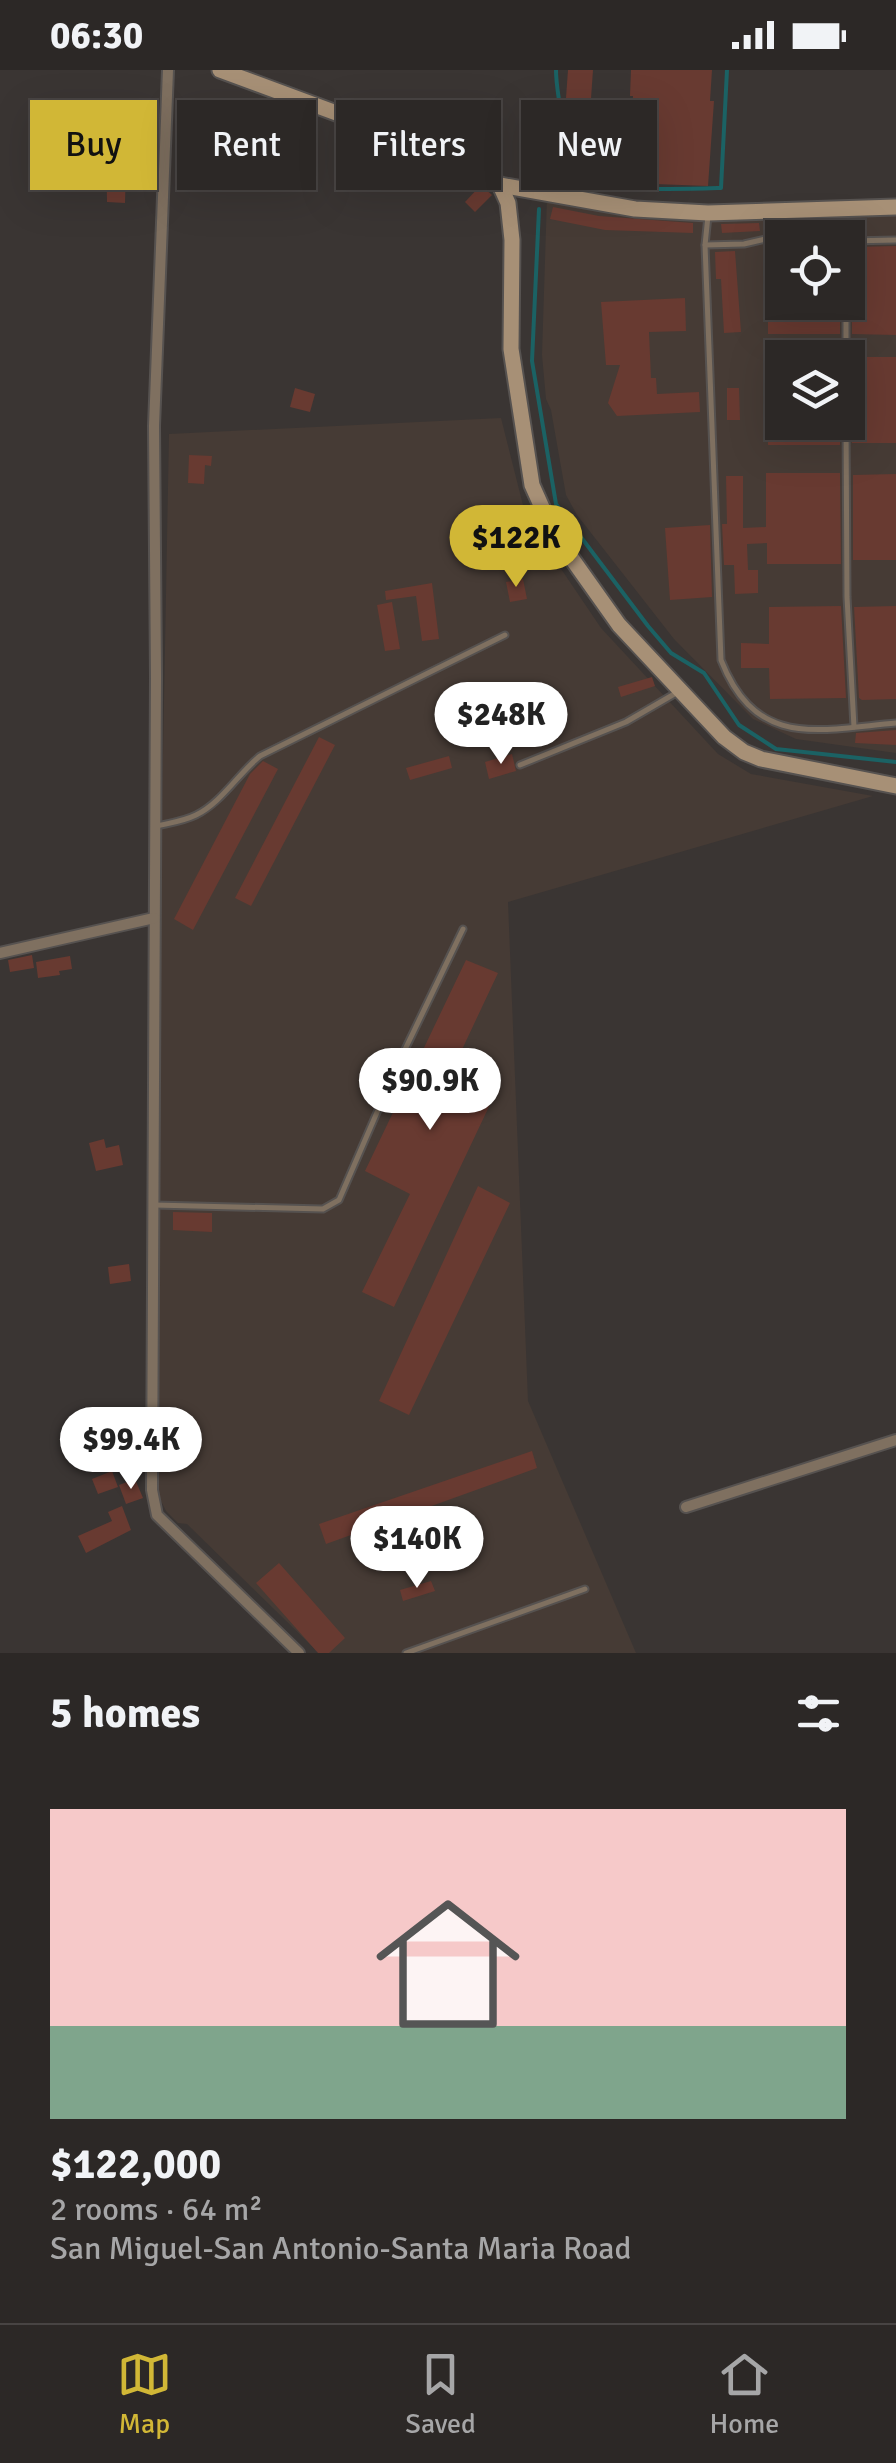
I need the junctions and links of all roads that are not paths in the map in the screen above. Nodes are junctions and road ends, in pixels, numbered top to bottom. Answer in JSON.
{"nodes":[{"id":1,"x":168,"y":70,"type":"edge"},
{"id":2,"x":220,"y":70,"type":"edge"},
{"id":3,"x":336,"y":113,"type":"edge"},
{"id":4,"x":501,"y":185,"type":"edge"},
{"id":5,"x":501,"y":187,"type":"edge"},
{"id":6,"x":896,"y":207,"type":"edge"},
{"id":7,"x":708,"y":213,"type":"junction"},
{"id":8,"x":765,"y":239,"type":"edge"},
{"id":9,"x":896,"y":240,"type":"edge"},
{"id":10,"x":865,"y":241,"type":"edge"},
{"id":11,"x":705,"y":245,"type":"junction"},
{"id":12,"x":846,"y":440,"type":"edge"},
{"id":13,"x":553,"y":532,"type":"junction"},
{"id":14,"x":519,"y":569,"type":"dead end"},
{"id":15,"x":505,"y":635,"type":"dead end"},
{"id":16,"x":682,"y":690,"type":"junction"},
{"id":17,"x":896,"y":723,"type":"edge"},
{"id":18,"x":854,"y":727,"type":"junction"},
{"id":19,"x":520,"y":765,"type":"dead end"},
{"id":20,"x":896,"y":786,"type":"edge"},
{"id":21,"x":154,"y":826,"type":"junction"},
{"id":22,"x":154,"y":918,"type":"junction"},
{"id":23,"x":463,"y":929,"type":"dead end"},
{"id":24,"x":0,"y":953,"type":"edge"},
{"id":25,"x":154,"y":1205,"type":"junction"},
{"id":26,"x":896,"y":1440,"type":"edge"},
{"id":27,"x":686,"y":1507,"type":"dead end"},
{"id":28,"x":585,"y":1589,"type":"dead end"},
{"id":29,"x":300,"y":1653,"type":"edge"},
{"id":30,"x":406,"y":1653,"type":"edge"}],
"edges":[{"from":1,"to":21,"type":"street"},
{"from":2,"to":3,"type":"street"},
{"from":4,"to":7,"type":"street"},
{"from":5,"to":13,"type":"street"},
{"from":6,"to":7,"type":"street"},
{"from":7,"to":11,"type":"lane"},
{"from":8,"to":11,"type":"lane"},
{"from":9,"to":10,"type":"lane"},
{"from":11,"to":18,"type":"lane"},
{"from":12,"to":18,"type":"lane"},
{"from":13,"to":14,"type":"street"},
{"from":13,"to":16,"type":"street"},
{"from":15,"to":21,"type":"lane"},
{"from":16,"to":19,"type":"lane"},
{"from":16,"to":20,"type":"street"},
{"from":17,"to":18,"type":"lane"},
{"from":21,"to":22,"type":"street"},
{"from":22,"to":24,"type":"street"},
{"from":22,"to":25,"type":"street"},
{"from":23,"to":25,"type":"lane"},
{"from":25,"to":29,"type":"street"},
{"from":26,"to":27,"type":"street"},
{"from":28,"to":30,"type":"lane"}]}
